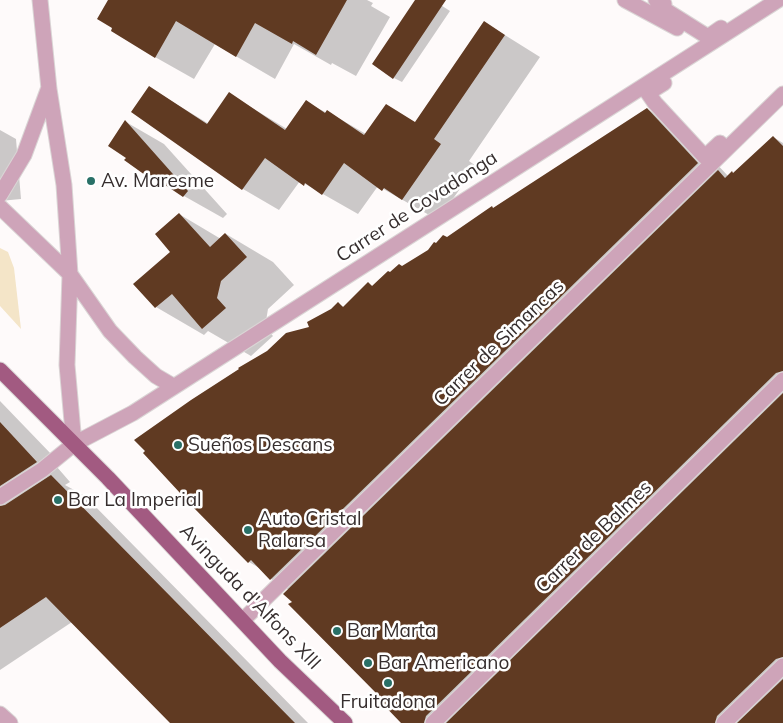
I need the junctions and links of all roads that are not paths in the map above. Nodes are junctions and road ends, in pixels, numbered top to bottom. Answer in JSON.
{"nodes":[{"id":1,"x":40,"y":0,"type":"edge"},
{"id":2,"x":625,"y":0,"type":"edge"},
{"id":3,"x":656,"y":0,"type":"edge"},
{"id":4,"x":764,"y":0,"type":"edge"},
{"id":5,"x":778,"y":0,"type":"edge"},
{"id":6,"x":783,"y":6,"type":"edge"},
{"id":7,"x":703,"y":48,"type":"junction"},
{"id":8,"x":783,"y":82,"type":"edge"},
{"id":9,"x":49,"y":89,"type":"junction"},
{"id":10,"x":780,"y":104,"type":"edge"},
{"id":11,"x":0,"y":195,"type":"edge"},
{"id":12,"x":0,"y":207,"type":"edge"},
{"id":13,"x":70,"y":274,"type":"junction"},
{"id":14,"x":0,"y":370,"type":"edge"},
{"id":15,"x":783,"y":380,"type":"edge"},
{"id":16,"x":173,"y":386,"type":"junction"},
{"id":17,"x":74,"y":444,"type":"junction"},
{"id":18,"x":0,"y":497,"type":"edge"},
{"id":19,"x":243,"y":620,"type":"junction"},
{"id":20,"x":783,"y":666,"type":"edge"},
{"id":21,"x":0,"y":714,"type":"edge"},
{"id":22,"x":10,"y":723,"type":"edge"},
{"id":23,"x":345,"y":723,"type":"edge"},
{"id":24,"x":433,"y":723,"type":"edge"},
{"id":25,"x":724,"y":723,"type":"edge"}],
"edges":[{"from":1,"to":9,"type":"street"},
{"from":2,"to":7,"type":"street"},
{"from":3,"to":4,"type":"street"},
{"from":5,"to":7,"type":"street","name":"Carrer de Covadonga"},
{"from":6,"to":8,"type":"street"},
{"from":7,"to":16,"type":"street","name":"Carrer de Covadonga"},
{"from":9,"to":11,"type":"street"},
{"from":9,"to":13,"type":"street"},
{"from":10,"to":19,"type":"street","name":"Carrer de Simancas"},
{"from":12,"to":13,"type":"street"},
{"from":13,"to":16,"type":"street"},
{"from":13,"to":17,"type":"street"},
{"from":14,"to":17,"type":"main road","name":"Avinguda d'Alfons XIII"},
{"from":15,"to":24,"type":"street","name":"Carrer de Balmes"},
{"from":16,"to":17,"type":"street","name":"Carrer de Covadonga"},
{"from":17,"to":18,"type":"street","name":"Carrer de Covadonga"},
{"from":17,"to":19,"type":"main road","name":"Avinguda d'Alfons XIII"},
{"from":19,"to":23,"type":"main road","name":"Avinguda d'Alfons XIII"},
{"from":20,"to":25,"type":"street"},
{"from":21,"to":22,"type":"street"}]}
